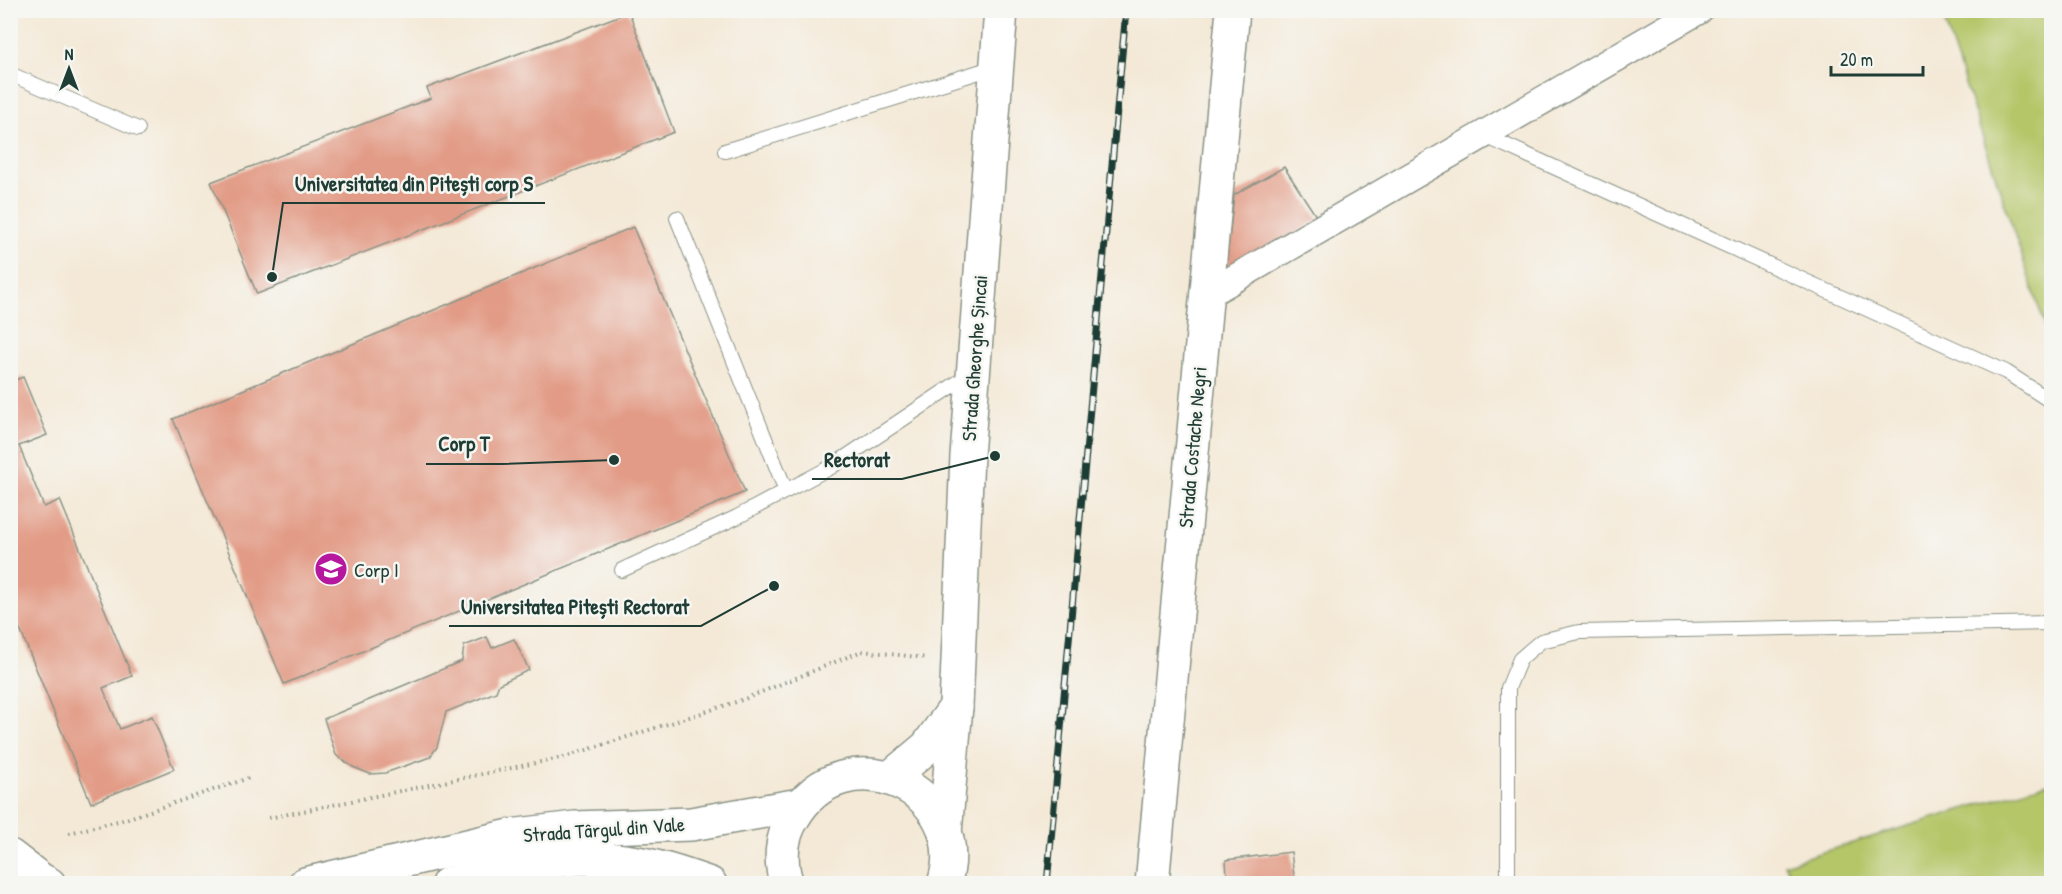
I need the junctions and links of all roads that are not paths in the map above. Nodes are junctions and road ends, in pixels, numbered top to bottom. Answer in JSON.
{"nodes":[{"id":1,"x":1001,"y":10,"type":"edge"},
{"id":2,"x":1233,"y":10,"type":"edge"},
{"id":3,"x":1699,"y":10,"type":"edge"},
{"id":4,"x":995,"y":67,"type":"junction"},
{"id":5,"x":10,"y":74,"type":"edge"},
{"id":6,"x":138,"y":129,"type":"dead end"},
{"id":7,"x":1483,"y":135,"type":"junction"},
{"id":8,"x":725,"y":151,"type":"dead end"},
{"id":9,"x":677,"y":218,"type":"dead end"},
{"id":10,"x":1206,"y":296,"type":"junction"},
{"id":11,"x":973,"y":372,"type":"junction"},
{"id":12,"x":2052,"y":402,"type":"edge"},
{"id":13,"x":786,"y":491,"type":"junction"},
{"id":14,"x":622,"y":570,"type":"dead end"},
{"id":15,"x":2052,"y":623,"type":"edge"},
{"id":16,"x":956,"y":706,"type":"junction"},
{"id":17,"x":890,"y":778,"type":"junction"},
{"id":18,"x":800,"y":805,"type":"junction"},
{"id":19,"x":945,"y":833,"type":"junction"},
{"id":20,"x":10,"y":856,"type":"edge"},
{"id":21,"x":49,"y":884,"type":"edge"},
{"id":22,"x":305,"y":884,"type":"edge"},
{"id":23,"x":448,"y":884,"type":"edge"},
{"id":24,"x":710,"y":884,"type":"edge"},
{"id":25,"x":787,"y":884,"type":"edge"},
{"id":26,"x":944,"y":884,"type":"edge"},
{"id":27,"x":1152,"y":884,"type":"edge"},
{"id":28,"x":1508,"y":884,"type":"edge"}],
"edges":[{"from":1,"to":4,"type":"main road","name":"Strada Gheorghe Șincai"},
{"from":2,"to":10,"type":"main road","name":"Strada Costache Negri"},
{"from":3,"to":7,"type":"street"},
{"from":4,"to":8,"type":"lane"},
{"from":4,"to":11,"type":"main road","name":"Strada Gheorghe Șincai"},
{"from":5,"to":6,"type":"lane"},
{"from":7,"to":10,"type":"street"},
{"from":7,"to":12,"type":"lane"},
{"from":9,"to":13,"type":"lane"},
{"from":10,"to":27,"type":"main road","name":"Strada Costache Negri"},
{"from":11,"to":13,"type":"lane"},
{"from":11,"to":16,"type":"main road","name":"Strada Gheorghe Șincai"},
{"from":13,"to":14,"type":"lane"},
{"from":15,"to":28,"type":"lane"},
{"from":16,"to":17,"type":"main road"},
{"from":16,"to":19,"type":"main road","name":"Strada Gheorghe Șincai"},
{"from":17,"to":18,"type":"main road"},
{"from":17,"to":19,"type":"main road"},
{"from":18,"to":22,"type":"main road","name":"Strada Târgul din Vale"},
{"from":18,"to":25,"type":"main road"},
{"from":19,"to":26,"type":"main road"},
{"from":20,"to":21,"type":"main road"},
{"from":23,"to":24,"type":"main road","name":"Strada Târgul din Vale"}]}
